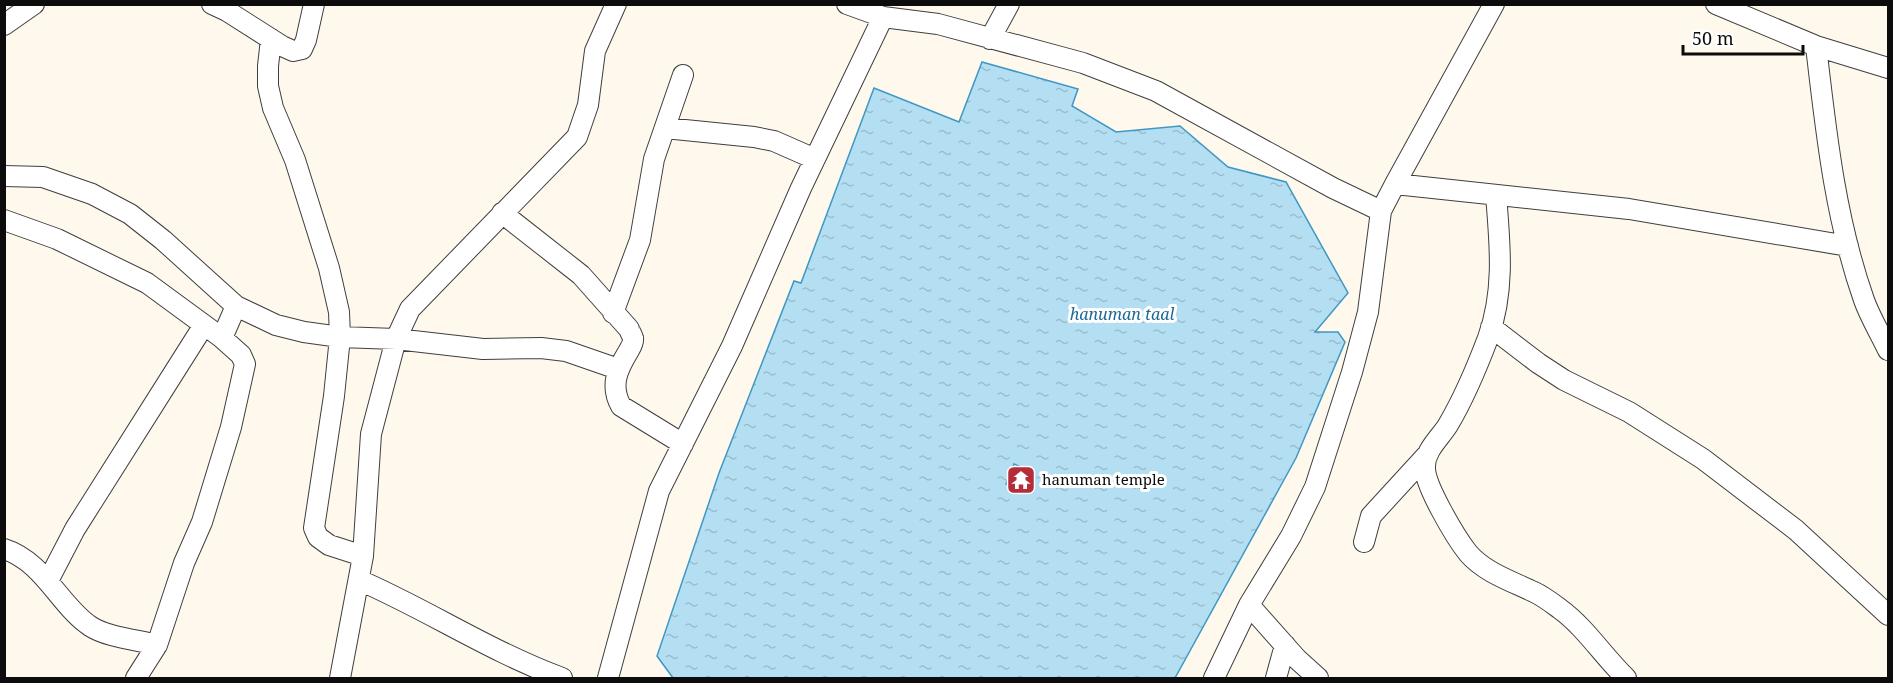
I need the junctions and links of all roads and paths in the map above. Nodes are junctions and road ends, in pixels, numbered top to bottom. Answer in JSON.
{"nodes":[{"id":1,"x":34,"y":4,"type":"edge"},
{"id":2,"x":212,"y":4,"type":"edge"},
{"id":3,"x":314,"y":4,"type":"edge"},
{"id":4,"x":616,"y":4,"type":"edge"},
{"id":5,"x":847,"y":4,"type":"edge"},
{"id":6,"x":1009,"y":4,"type":"edge"},
{"id":7,"x":1494,"y":4,"type":"edge"},
{"id":8,"x":1716,"y":4,"type":"edge"},
{"id":9,"x":884,"y":17,"type":"junction"},
{"id":10,"x":4,"y":25,"type":"edge"},
{"id":11,"x":271,"y":39,"type":"junction"},
{"id":12,"x":990,"y":39,"type":"junction"},
{"id":13,"x":1816,"y":46,"type":"junction"},
{"id":14,"x":1888,"y":68,"type":"edge"},
{"id":15,"x":683,"y":75,"type":"dead end"},
{"id":16,"x":665,"y":128,"type":"junction"},
{"id":17,"x":815,"y":159,"type":"junction"},
{"id":18,"x":4,"y":176,"type":"edge"},
{"id":19,"x":1395,"y":184,"type":"junction"},
{"id":20,"x":1496,"y":195,"type":"junction"},
{"id":21,"x":1381,"y":211,"type":"junction"},
{"id":22,"x":502,"y":213,"type":"junction"},
{"id":23,"x":4,"y":220,"type":"edge"},
{"id":24,"x":1848,"y":246,"type":"junction"},
{"id":25,"x":236,"y":306,"type":"junction"},
{"id":26,"x":613,"y":313,"type":"junction"},
{"id":27,"x":204,"y":324,"type":"junction"},
{"id":28,"x":1491,"y":327,"type":"junction"},
{"id":29,"x":340,"y":337,"type":"junction"},
{"id":30,"x":222,"y":338,"type":"junction"},
{"id":31,"x":396,"y":339,"type":"junction"},
{"id":32,"x":1888,"y":350,"type":"edge"},
{"id":33,"x":618,"y":369,"type":"junction"},
{"id":34,"x":683,"y":444,"type":"junction"},
{"id":35,"x":1426,"y":456,"type":"junction"},
{"id":36,"x":1364,"y":542,"type":"dead end"},
{"id":37,"x":4,"y":549,"type":"edge"},
{"id":38,"x":363,"y":556,"type":"junction"},
{"id":39,"x":358,"y":580,"type":"junction"},
{"id":40,"x":48,"y":581,"type":"junction"},
{"id":41,"x":1249,"y":605,"type":"junction"},
{"id":42,"x":1888,"y":615,"type":"edge"},
{"id":43,"x":157,"y":645,"type":"junction"},
{"id":44,"x":1285,"y":645,"type":"junction"},
{"id":45,"x":136,"y":678,"type":"edge"},
{"id":46,"x":340,"y":678,"type":"edge"},
{"id":47,"x":562,"y":678,"type":"edge"},
{"id":48,"x":608,"y":678,"type":"edge"},
{"id":49,"x":1214,"y":678,"type":"edge"},
{"id":50,"x":1276,"y":678,"type":"edge"},
{"id":51,"x":1318,"y":678,"type":"edge"},
{"id":52,"x":1626,"y":678,"type":"edge"}],
"edges":[{"from":1,"to":10,"type":"street"},
{"from":2,"to":11,"type":"street"},
{"from":3,"to":11,"type":"street"},
{"from":4,"to":22,"type":"street"},
{"from":5,"to":9,"type":"street"},
{"from":6,"to":12,"type":"street"},
{"from":7,"to":19,"type":"street"},
{"from":8,"to":13,"type":"street"},
{"from":9,"to":12,"type":"street"},
{"from":9,"to":17,"type":"street"},
{"from":11,"to":29,"type":"street"},
{"from":12,"to":21,"type":"street"},
{"from":13,"to":14,"type":"street"},
{"from":13,"to":24,"type":"street"},
{"from":15,"to":16,"type":"street"},
{"from":16,"to":17,"type":"street"},
{"from":16,"to":26,"type":"street"},
{"from":17,"to":34,"type":"street"},
{"from":18,"to":25,"type":"street"},
{"from":19,"to":20,"type":"street"},
{"from":19,"to":21,"type":"street"},
{"from":20,"to":24,"type":"street"},
{"from":20,"to":28,"type":"street"},
{"from":21,"to":41,"type":"street"},
{"from":22,"to":26,"type":"street"},
{"from":22,"to":31,"type":"street"},
{"from":23,"to":27,"type":"street"},
{"from":24,"to":32,"type":"street"},
{"from":25,"to":29,"type":"street"},
{"from":25,"to":30,"type":"street"},
{"from":26,"to":33,"type":"street"},
{"from":27,"to":30,"type":"street"},
{"from":27,"to":40,"type":"street"},
{"from":28,"to":35,"type":"street"},
{"from":28,"to":42,"type":"street"},
{"from":29,"to":31,"type":"street"},
{"from":29,"to":38,"type":"street"},
{"from":30,"to":43,"type":"street"},
{"from":31,"to":33,"type":"street"},
{"from":31,"to":38,"type":"street"},
{"from":33,"to":34,"type":"street"},
{"from":34,"to":48,"type":"street"},
{"from":35,"to":36,"type":"street"},
{"from":35,"to":52,"type":"street"},
{"from":37,"to":40,"type":"street"},
{"from":38,"to":39,"type":"street"},
{"from":39,"to":46,"type":"street"},
{"from":39,"to":47,"type":"street"},
{"from":40,"to":43,"type":"street"},
{"from":41,"to":44,"type":"street"},
{"from":41,"to":49,"type":"street"},
{"from":43,"to":45,"type":"street"},
{"from":44,"to":50,"type":"street"},
{"from":44,"to":51,"type":"street"}]}
